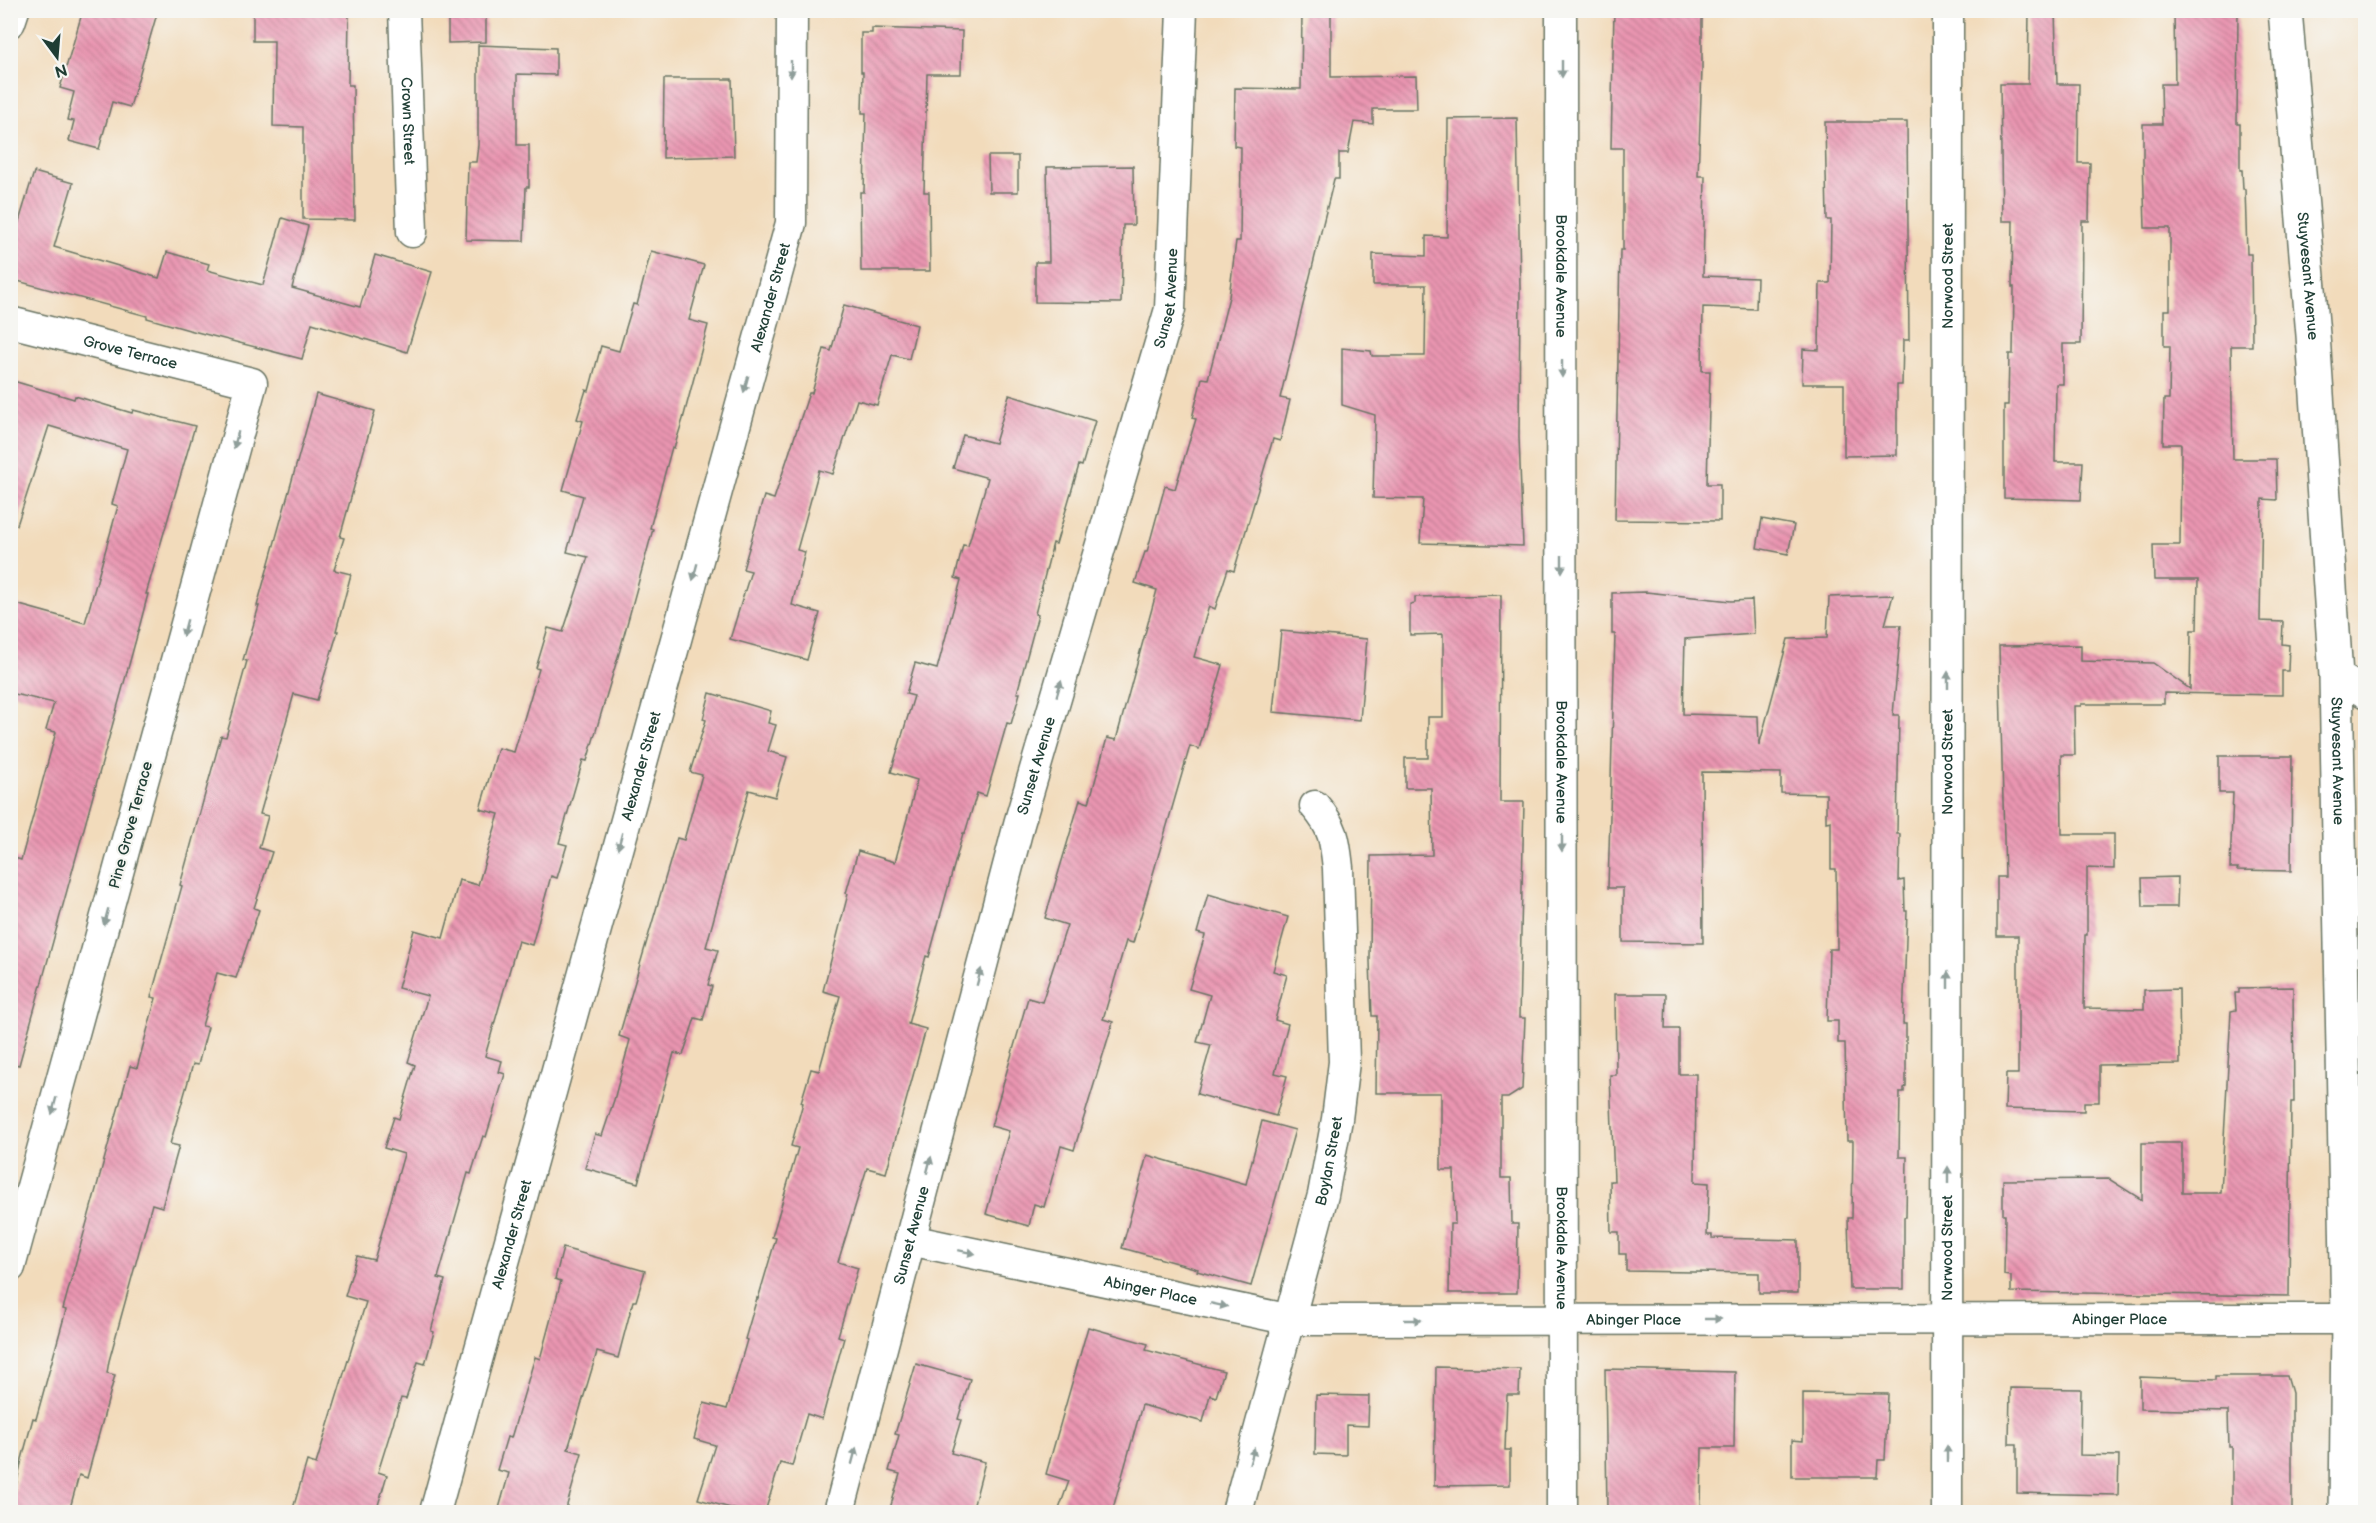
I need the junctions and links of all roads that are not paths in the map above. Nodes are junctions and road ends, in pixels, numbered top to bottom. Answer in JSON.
{"nodes":[{"id":1,"x":14,"y":10,"type":"edge"},
{"id":2,"x":404,"y":10,"type":"edge"},
{"id":3,"x":792,"y":10,"type":"edge"},
{"id":4,"x":1182,"y":10,"type":"edge"},
{"id":5,"x":1562,"y":10,"type":"edge"},
{"id":6,"x":1948,"y":10,"type":"edge"},
{"id":7,"x":2285,"y":10,"type":"edge"},
{"id":8,"x":10,"y":22,"type":"edge"},
{"id":9,"x":412,"y":232,"type":"dead end"},
{"id":10,"x":10,"y":322,"type":"edge"},
{"id":11,"x":252,"y":384,"type":"joint"},
{"id":12,"x":2336,"y":676,"type":"junction"},
{"id":13,"x":2366,"y":693,"type":"edge"},
{"id":14,"x":1315,"y":806,"type":"dead end"},
{"id":15,"x":910,"y":1240,"type":"junction"},
{"id":16,"x":10,"y":1267,"type":"edge"},
{"id":17,"x":1948,"y":1319,"type":"junction"},
{"id":18,"x":2357,"y":1319,"type":"edge"},
{"id":19,"x":1291,"y":1320,"type":"junction"},
{"id":20,"x":1562,"y":1320,"type":"junction"},
{"id":21,"x":435,"y":1512,"type":"edge"},
{"id":22,"x":839,"y":1512,"type":"edge"},
{"id":23,"x":1237,"y":1512,"type":"edge"},
{"id":24,"x":1562,"y":1512,"type":"edge"},
{"id":25,"x":1947,"y":1512,"type":"edge"},
{"id":26,"x":2346,"y":1512,"type":"edge"}],
"edges":[{"from":1,"to":8,"type":"street"},
{"from":2,"to":9,"type":"street","name":"Crown Street"},
{"from":3,"to":21,"type":"street","name":"Alexander Street","one_way":true},
{"from":15,"to":4,"type":"street","name":"Sunset Avenue","one_way":true},
{"from":5,"to":20,"type":"street","name":"Brookdale Avenue","one_way":true},
{"from":17,"to":6,"type":"street","name":"Norwood Street","one_way":true},
{"from":7,"to":12,"type":"main road","name":"Stuyvesant Avenue"},
{"from":10,"to":11,"type":"street","name":"Grove Terrace"},
{"from":11,"to":16,"type":"street","name":"Pine Grove Terrace","one_way":true},
{"from":12,"to":13,"type":"street"},
{"from":12,"to":18,"type":"main road","name":"Stuyvesant Avenue"},
{"from":14,"to":19,"type":"street","name":"Boylan Street"},
{"from":15,"to":19,"type":"street","name":"Abinger Place","one_way":true},
{"from":22,"to":15,"type":"street","name":"Sunset Avenue","one_way":true},
{"from":17,"to":18,"type":"street","name":"Abinger Place"},
{"from":20,"to":17,"type":"street","name":"Abinger Place","one_way":true},
{"from":25,"to":17,"type":"street","name":"Norwood Street","one_way":true},
{"from":18,"to":26,"type":"main road","name":"Stuyvesant Avenue"},
{"from":19,"to":20,"type":"street","name":"Abinger Place","one_way":true},
{"from":23,"to":19,"type":"street","name":"Boylan Street","one_way":true},
{"from":20,"to":24,"type":"street","name":"Brookdale Avenue"}]}
